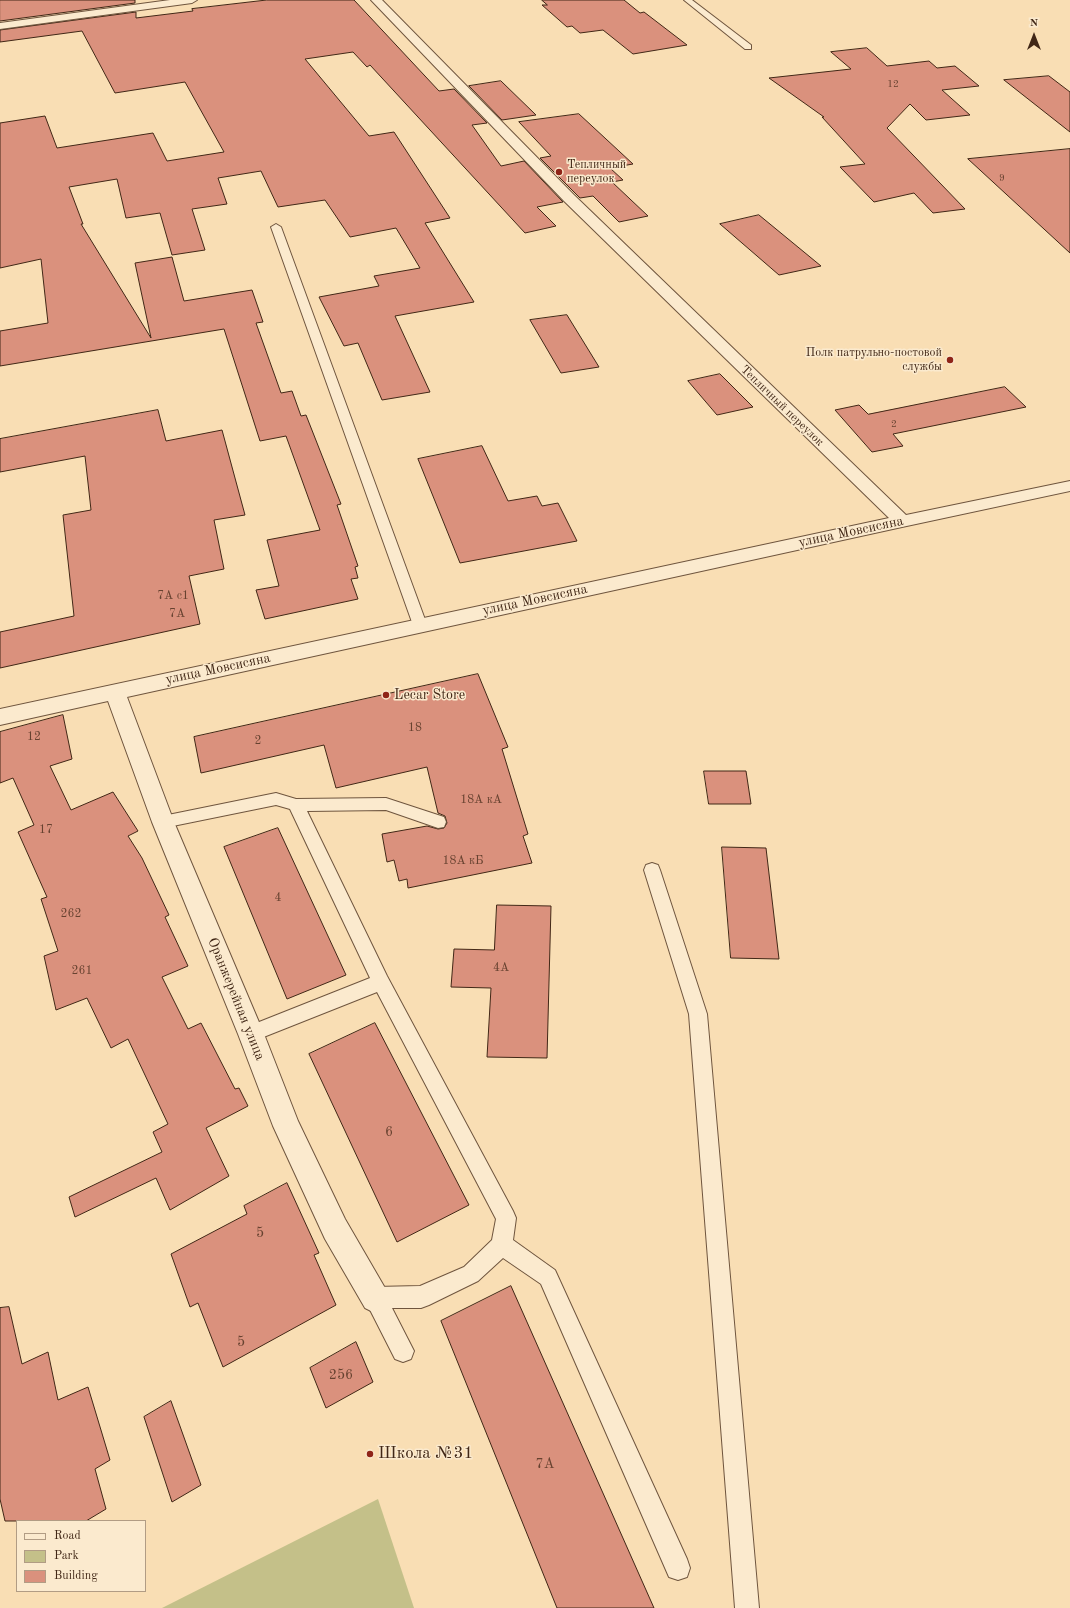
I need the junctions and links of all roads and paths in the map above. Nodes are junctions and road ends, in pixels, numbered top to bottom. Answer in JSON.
{"nodes":[{"id":1,"x":192,"y":0,"type":"edge"},
{"id":2,"x":376,"y":0,"type":"edge"},
{"id":3,"x":688,"y":0,"type":"edge"},
{"id":4,"x":0,"y":26,"type":"edge"},
{"id":5,"x":748,"y":47,"type":"dead end"},
{"id":6,"x":276,"y":227,"type":"dead end"},
{"id":7,"x":1070,"y":486,"type":"edge"},
{"id":8,"x":902,"y":521,"type":"junction"},
{"id":9,"x":420,"y":625,"type":"junction"},
{"id":10,"x":115,"y":692,"type":"junction"},
{"id":11,"x":0,"y":717,"type":"edge"},
{"id":12,"x":296,"y":805,"type":"junction"},
{"id":13,"x":163,"y":822,"type":"junction"},
{"id":14,"x":438,"y":822,"type":"dead end"},
{"id":15,"x":652,"y":870,"type":"dead end"},
{"id":16,"x":381,"y":982,"type":"junction"},
{"id":17,"x":251,"y":1034,"type":"junction"},
{"id":18,"x":502,"y":1245,"type":"junction"},
{"id":19,"x":375,"y":1298,"type":"junction"},
{"id":20,"x":403,"y":1351,"type":"dead end"},
{"id":21,"x":678,"y":1568,"type":"dead end"},
{"id":22,"x":747,"y":1608,"type":"edge"}],
"edges":[{"from":1,"to":4,"type":"street"},
{"from":2,"to":8,"type":"street","name":"Тепличный переулок"},
{"from":3,"to":5,"type":"lane"},
{"from":6,"to":9,"type":"lane"},
{"from":7,"to":8,"type":"street","name":"улица Мовсисяна"},
{"from":8,"to":9,"type":"street","name":"улица Мовсисяна"},
{"from":9,"to":10,"type":"street","name":"улица Мовсисяна"},
{"from":10,"to":11,"type":"street","name":"улица Мовсисяна"},
{"from":10,"to":13,"type":"street","name":"Оранжерейная улица"},
{"from":12,"to":13,"type":"lane"},
{"from":12,"to":14,"type":"lane"},
{"from":12,"to":16,"type":"lane"},
{"from":13,"to":17,"type":"street","name":"Оранжерейная улица"},
{"from":15,"to":22,"type":"lane"},
{"from":16,"to":17,"type":"lane"},
{"from":16,"to":18,"type":"lane"},
{"from":17,"to":19,"type":"street","name":"Оранжерейная улица"},
{"from":18,"to":19,"type":"lane"},
{"from":18,"to":21,"type":"lane"},
{"from":19,"to":20,"type":"lane"}]}
